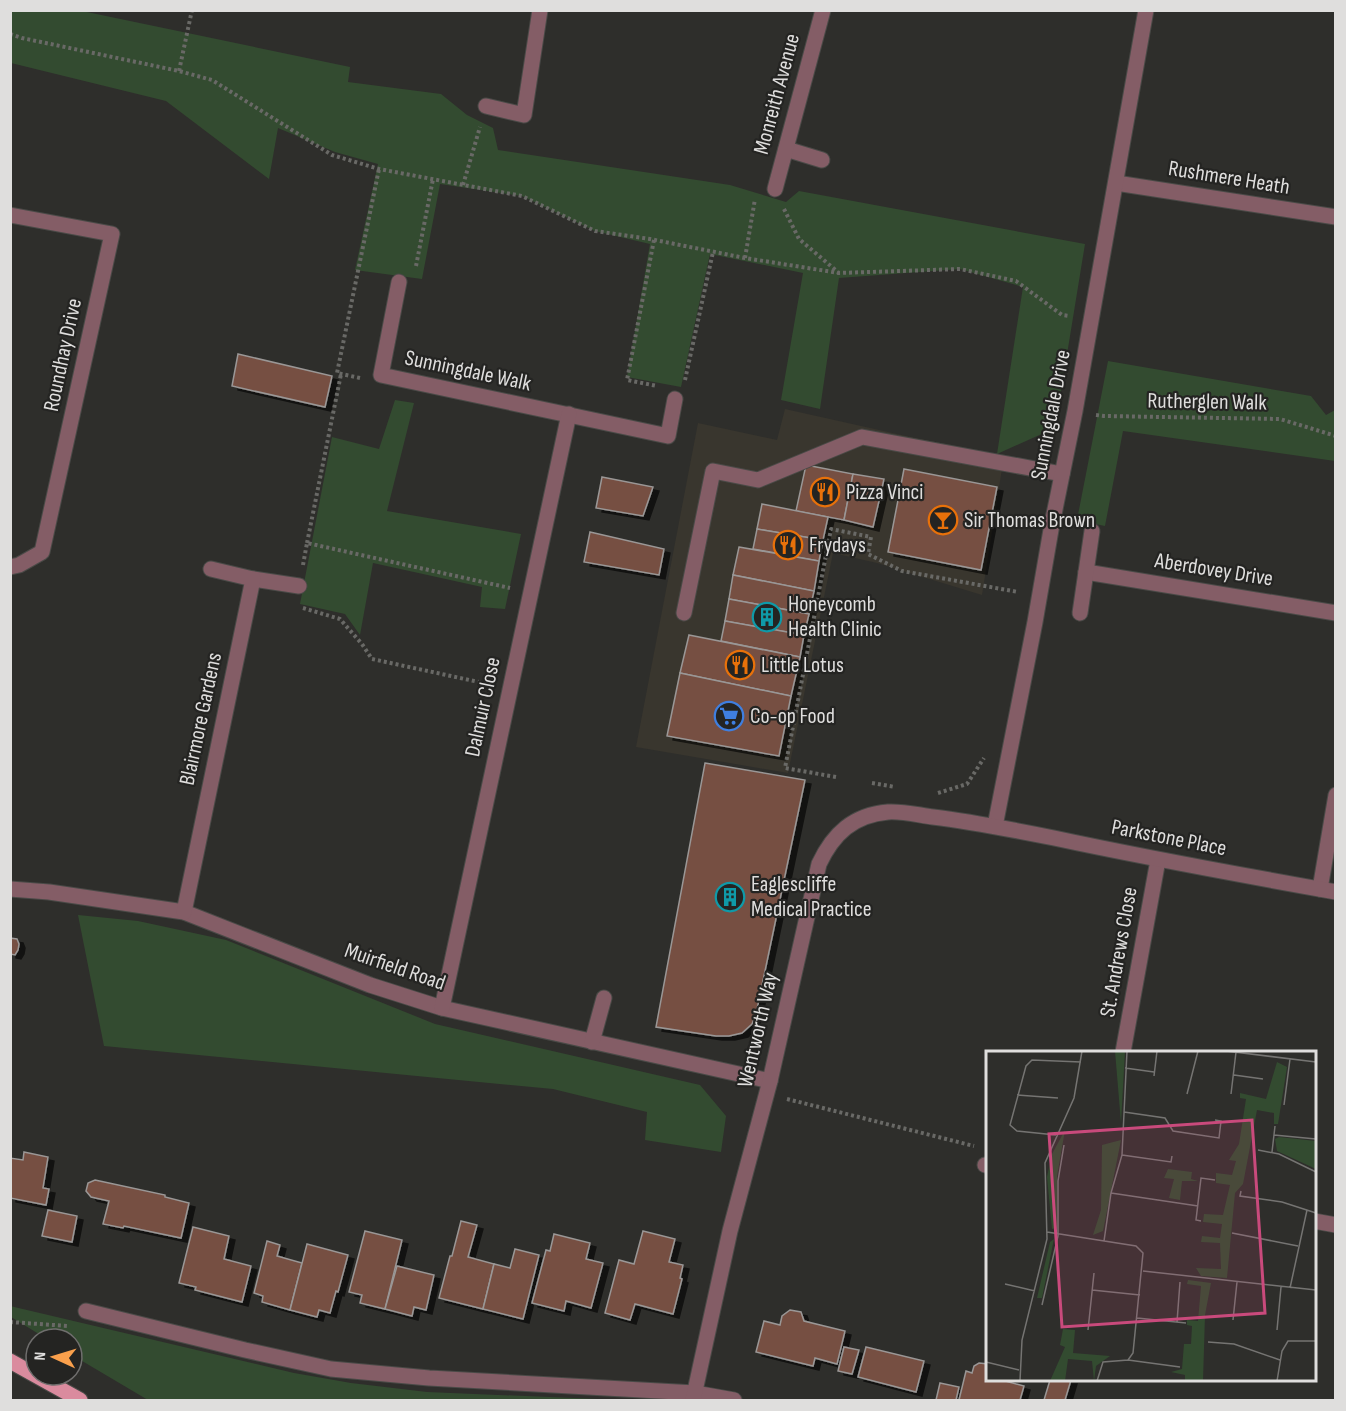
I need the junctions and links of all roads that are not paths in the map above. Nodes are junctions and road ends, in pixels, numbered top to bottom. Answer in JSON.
{"nodes":[{"id":1,"x":540,"y":10,"type":"edge"},
{"id":2,"x":823,"y":10,"type":"edge"},
{"id":3,"x":1146,"y":10,"type":"edge"},
{"id":4,"x":486,"y":106,"type":"road end"},
{"id":5,"x":786,"y":149,"type":"junction"},
{"id":6,"x":822,"y":160,"type":"dead end"},
{"id":7,"x":1116,"y":183,"type":"junction"},
{"id":8,"x":775,"y":189,"type":"road end"},
{"id":9,"x":10,"y":215,"type":"edge"},
{"id":10,"x":1335,"y":218,"type":"edge"},
{"id":11,"x":399,"y":282,"type":"road end"},
{"id":12,"x":679,"y":395,"type":"road end"},
{"id":13,"x":569,"y":414,"type":"junction"},
{"id":14,"x":1062,"y":474,"type":"junction"},
{"id":15,"x":1092,"y":531,"type":"dead end"},
{"id":16,"x":10,"y":567,"type":"edge"},
{"id":17,"x":210,"y":569,"type":"dead end"},
{"id":18,"x":1086,"y":572,"type":"junction"},
{"id":19,"x":253,"y":579,"type":"junction"},
{"id":20,"x":299,"y":586,"type":"road end"},
{"id":21,"x":1080,"y":613,"type":"dead end"},
{"id":22,"x":1335,"y":613,"type":"edge"},
{"id":23,"x":684,"y":614,"type":"dead end"},
{"id":24,"x":1335,"y":795,"type":"edge"},
{"id":25,"x":995,"y":826,"type":"junction"},
{"id":26,"x":1158,"y":860,"type":"junction"},
{"id":27,"x":10,"y":890,"type":"edge"},
{"id":28,"x":1328,"y":891,"type":"edge"},
{"id":29,"x":184,"y":912,"type":"junction"},
{"id":30,"x":604,"y":998,"type":"dead end"},
{"id":31,"x":442,"y":1008,"type":"junction"},
{"id":32,"x":592,"y":1042,"type":"junction"},
{"id":33,"x":1124,"y":1051,"type":"edge"},
{"id":34,"x":770,"y":1081,"type":"junction"},
{"id":35,"x":1316,"y":1221,"type":"edge"},
{"id":36,"x":1335,"y":1225,"type":"edge"},
{"id":37,"x":86,"y":1311,"type":"road end"},
{"id":38,"x":11,"y":1361,"type":"edge"},
{"id":39,"x":694,"y":1397,"type":"edge"},
{"id":40,"x":80,"y":1401,"type":"edge"},
{"id":41,"x":734,"y":1401,"type":"edge"}],
"edges":[{"from":1,"to":4,"type":"street"},
{"from":2,"to":5,"type":"street","name":"Monreith Avenue"},
{"from":3,"to":7,"type":"street","name":"Sunningdale Drive"},
{"from":5,"to":6,"type":"street"},
{"from":5,"to":8,"type":"street","name":"Monreith Avenue"},
{"from":7,"to":10,"type":"street","name":"Rushmere Heath"},
{"from":7,"to":14,"type":"street","name":"Sunningdale Drive"},
{"from":9,"to":16,"type":"street","name":"Roundhay Drive"},
{"from":11,"to":13,"type":"street","name":"Sunningdale Walk"},
{"from":12,"to":13,"type":"street","name":"Sunningdale Walk"},
{"from":13,"to":31,"type":"street","name":"Dalmuir Close"},
{"from":14,"to":23,"type":"street"},
{"from":14,"to":25,"type":"street","name":"Sunningdale Drive"},
{"from":15,"to":18,"type":"street"},
{"from":17,"to":19,"type":"street"},
{"from":18,"to":21,"type":"street"},
{"from":18,"to":22,"type":"street","name":"Aberdovey Drive"},
{"from":19,"to":20,"type":"street"},
{"from":19,"to":29,"type":"street","name":"Blairmore Gardens"},
{"from":24,"to":28,"type":"street"},
{"from":25,"to":26,"type":"street","name":"Parkstone Place"},
{"from":25,"to":34,"type":"street","name":"Wentworth Way"},
{"from":26,"to":28,"type":"street","name":"Parkstone Place"},
{"from":26,"to":33,"type":"street","name":"St. Andrews Close"},
{"from":27,"to":29,"type":"street","name":"Muirfield Road"},
{"from":29,"to":31,"type":"street","name":"Muirfield Road"},
{"from":30,"to":32,"type":"street"},
{"from":31,"to":32,"type":"street","name":"Muirfield Road"},
{"from":32,"to":34,"type":"street","name":"Muirfield Road"},
{"from":34,"to":39,"type":"street","name":"Wentworth Way"},
{"from":35,"to":36,"type":"street"},
{"from":37,"to":39,"type":"street"},
{"from":38,"to":40,"type":"main road"},
{"from":39,"to":41,"type":"street"}]}
